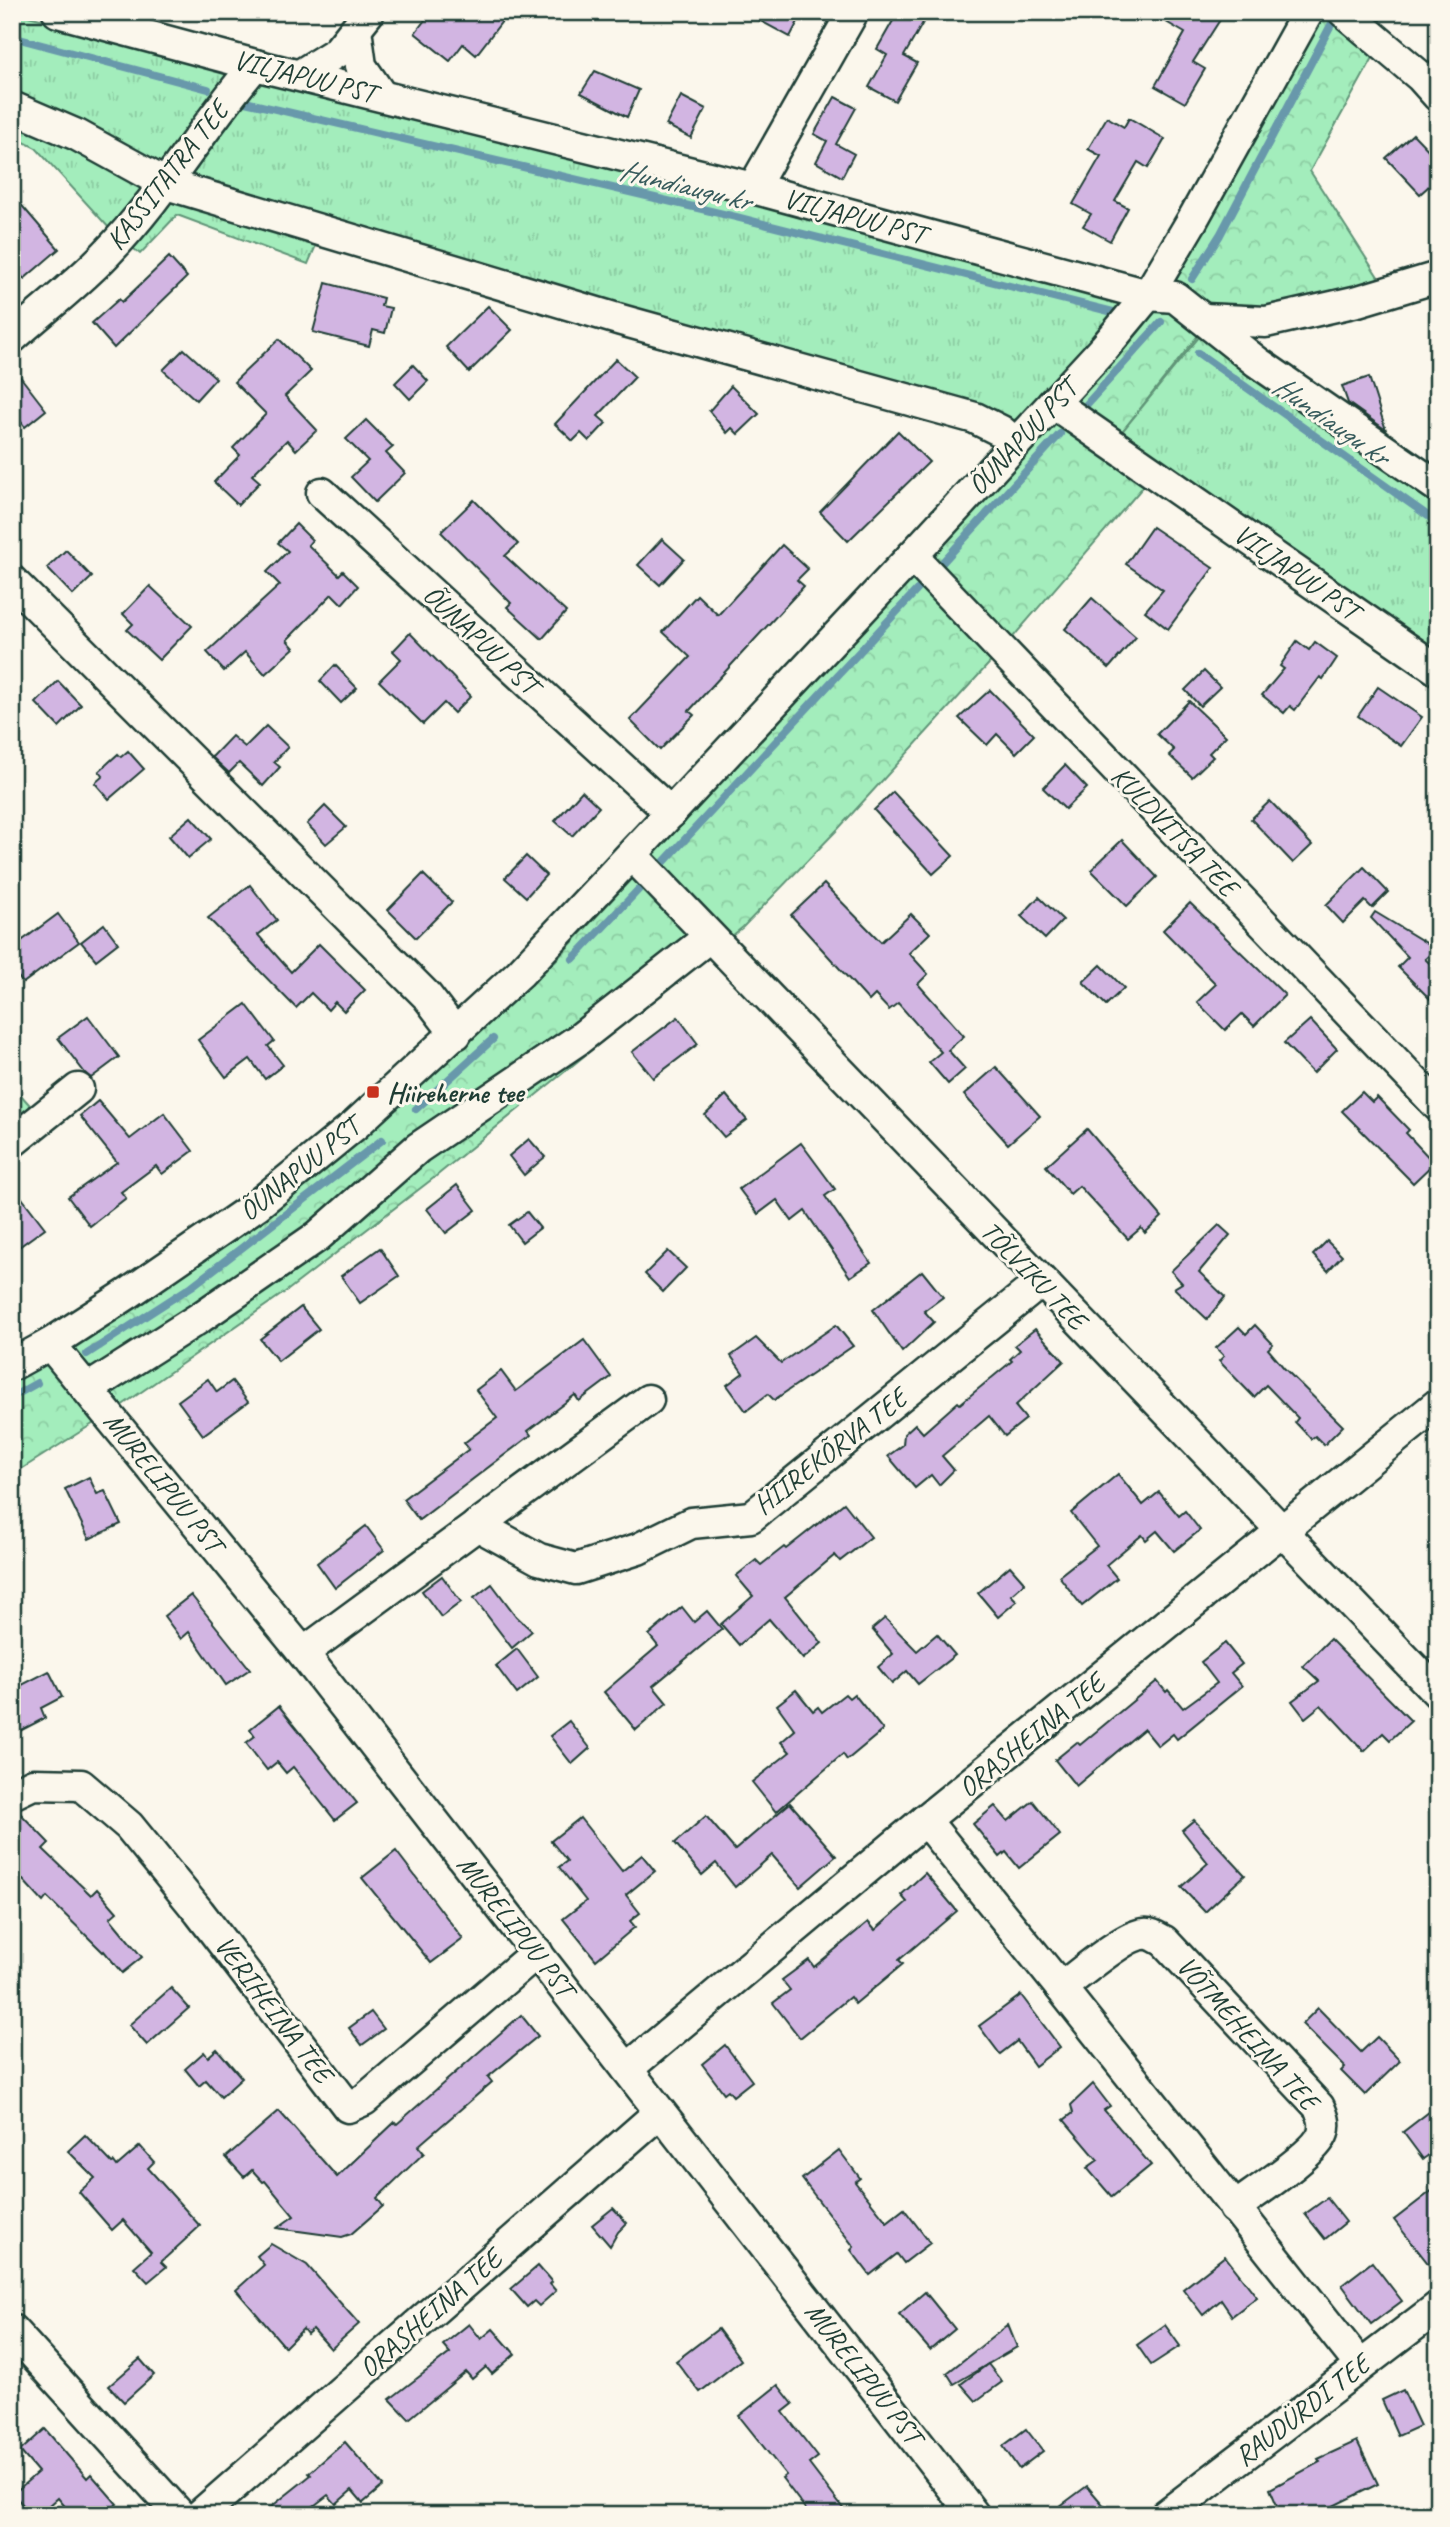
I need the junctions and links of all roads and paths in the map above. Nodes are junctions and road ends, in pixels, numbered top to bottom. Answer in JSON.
{"nodes":[{"id":1,"x":58,"y":12,"type":"edge"},
{"id":2,"x":853,"y":12,"type":"edge"},
{"id":3,"x":1308,"y":12,"type":"edge"},
{"id":4,"x":1344,"y":12,"type":"edge"},
{"id":5,"x":363,"y":20,"type":"edge"},
{"id":6,"x":256,"y":65,"type":"junction"},
{"id":7,"x":300,"y":75,"type":"junction"},
{"id":8,"x":381,"y":95,"type":"junction"},
{"id":9,"x":1438,"y":96,"type":"edge"},
{"id":10,"x":12,"y":107,"type":"edge"},
{"id":11,"x":166,"y":184,"type":"junction"},
{"id":12,"x":753,"y":188,"type":"junction"},
{"id":13,"x":1438,"y":277,"type":"edge"},
{"id":14,"x":1148,"y":295,"type":"junction"},
{"id":15,"x":1204,"y":319,"type":"junction"},
{"id":16,"x":12,"y":338,"type":"edge"},
{"id":17,"x":1053,"y":402,"type":"junction"},
{"id":18,"x":1015,"y":443,"type":"junction"},
{"id":19,"x":1438,"y":487,"type":"edge"},
{"id":20,"x":322,"y":493,"type":"dead end"},
{"id":21,"x":912,"y":556,"type":"junction"},
{"id":22,"x":12,"y":581,"type":"edge"},
{"id":23,"x":1438,"y":670,"type":"edge"},
{"id":24,"x":671,"y":813,"type":"junction"},
{"id":25,"x":632,"y":855,"type":"junction"},
{"id":26,"x":709,"y":937,"type":"junction"},
{"id":27,"x":456,"y":1034,"type":"junction"},
{"id":28,"x":78,"y":1089,"type":"dead end"},
{"id":29,"x":1438,"y":1105,"type":"edge"},
{"id":30,"x":12,"y":1142,"type":"edge"},
{"id":31,"x":1041,"y":1282,"type":"junction"},
{"id":32,"x":50,"y":1343,"type":"junction"},
{"id":33,"x":16,"y":1354,"type":"edge"},
{"id":34,"x":88,"y":1389,"type":"junction"},
{"id":35,"x":648,"y":1400,"type":"dead end"},
{"id":36,"x":1438,"y":1404,"type":"edge"},
{"id":37,"x":477,"y":1525,"type":"junction"},
{"id":38,"x":1283,"y":1532,"type":"junction"},
{"id":39,"x":303,"y":1653,"type":"junction"},
{"id":40,"x":1438,"y":1693,"type":"edge"},
{"id":41,"x":12,"y":1794,"type":"edge"},
{"id":42,"x":925,"y":1820,"type":"junction"},
{"id":43,"x":537,"y":1952,"type":"junction"},
{"id":44,"x":1061,"y":1988,"type":"junction"},
{"id":45,"x":627,"y":2069,"type":"junction"},
{"id":46,"x":660,"y":2112,"type":"junction"},
{"id":47,"x":1234,"y":2208,"type":"junction"},
{"id":48,"x":1438,"y":2307,"type":"edge"},
{"id":49,"x":12,"y":2330,"type":"edge"},
{"id":50,"x":1360,"y":2365,"type":"junction"},
{"id":51,"x":180,"y":2515,"type":"edge"},
{"id":52,"x":200,"y":2515,"type":"edge"},
{"id":53,"x":974,"y":2515,"type":"edge"},
{"id":54,"x":1166,"y":2515,"type":"edge"}],
"edges":[{"from":1,"to":6,"type":"street","name":"VILJAPUU PST"},
{"from":2,"to":12,"type":"street"},
{"from":3,"to":14,"type":"street","name":"ÕUNAPUU PST"},
{"from":4,"to":9,"type":"street"},
{"from":5,"to":7,"type":"street"},
{"from":5,"to":8,"type":"street"},
{"from":6,"to":7,"type":"street","name":"VILJAPUU PST"},
{"from":6,"to":11,"type":"street","name":"KASSITATRA TEE"},
{"from":7,"to":8,"type":"street","name":"VILJAPUU PST"},
{"from":8,"to":12,"type":"street","name":"VILJAPUU PST"},
{"from":10,"to":11,"type":"street"},
{"from":11,"to":16,"type":"street","name":"KASSITATRA TEE"},
{"from":11,"to":18,"type":"street"},
{"from":12,"to":14,"type":"street","name":"VILJAPUU PST"},
{"from":13,"to":15,"type":"street"},
{"from":14,"to":15,"type":"street","name":"VILJAPUU PST"},
{"from":14,"to":17,"type":"street","name":"ÕUNAPUU PST"},
{"from":15,"to":19,"type":"street","name":"VILJAPUU PST"},
{"from":17,"to":18,"type":"street","name":"ÕUNAPUU PST"},
{"from":17,"to":23,"type":"street","name":"VILJAPUU PST"},
{"from":18,"to":21,"type":"street","name":"ÕUNAPUU PST"},
{"from":20,"to":24,"type":"street","name":"ÕUNAPUU PST"},
{"from":21,"to":24,"type":"street","name":"ÕUNAPUU PST"},
{"from":21,"to":29,"type":"street","name":"KULDVITSA TEE"},
{"from":22,"to":27,"type":"street"},
{"from":24,"to":25,"type":"street","name":"ÕUNAPUU PST"},
{"from":25,"to":26,"type":"street","name":"TÕLVIKU TEE"},
{"from":25,"to":27,"type":"street","name":"ÕUNAPUU PST"},
{"from":26,"to":31,"type":"street","name":"TÕLVIKU TEE"},
{"from":26,"to":34,"type":"street"},
{"from":27,"to":32,"type":"street","name":"ÕUNAPUU PST"},
{"from":28,"to":30,"type":"street"},
{"from":31,"to":37,"type":"street","name":"HIIREKÕRVA TEE"},
{"from":31,"to":38,"type":"street","name":"TÕLVIKU TEE"},
{"from":32,"to":33,"type":"street","name":"ÕUNAPUU PST"},
{"from":32,"to":34,"type":"street","name":"MURELIPUU PST"},
{"from":34,"to":39,"type":"street","name":"MURELIPUU PST"},
{"from":35,"to":37,"type":"street"},
{"from":36,"to":38,"type":"street","name":"ORASHEINA TEE"},
{"from":37,"to":39,"type":"street"},
{"from":38,"to":40,"type":"street","name":"TÕLVIKU TEE"},
{"from":38,"to":42,"type":"street","name":"ORASHEINA TEE"},
{"from":39,"to":43,"type":"street","name":"MURELIPUU PST"},
{"from":41,"to":43,"type":"street","name":"VERIHEINA TEE"},
{"from":42,"to":44,"type":"street"},
{"from":42,"to":45,"type":"street","name":"ORASHEINA TEE"},
{"from":43,"to":45,"type":"street","name":"MURELIPUU PST"},
{"from":44,"to":47,"type":"street"},
{"from":44,"to":47,"type":"street","name":"VÕTMEHEINA TEE"},
{"from":45,"to":46,"type":"street","name":"MURELIPUU PST"},
{"from":46,"to":52,"type":"street","name":"ORASHEINA TEE"},
{"from":46,"to":53,"type":"street","name":"MURELIPUU PST"},
{"from":47,"to":50,"type":"street"},
{"from":48,"to":50,"type":"street","name":"RAUDÜRDI TEE"},
{"from":49,"to":51,"type":"street"},
{"from":50,"to":54,"type":"street","name":"RAUDÜRDI TEE"}]}
